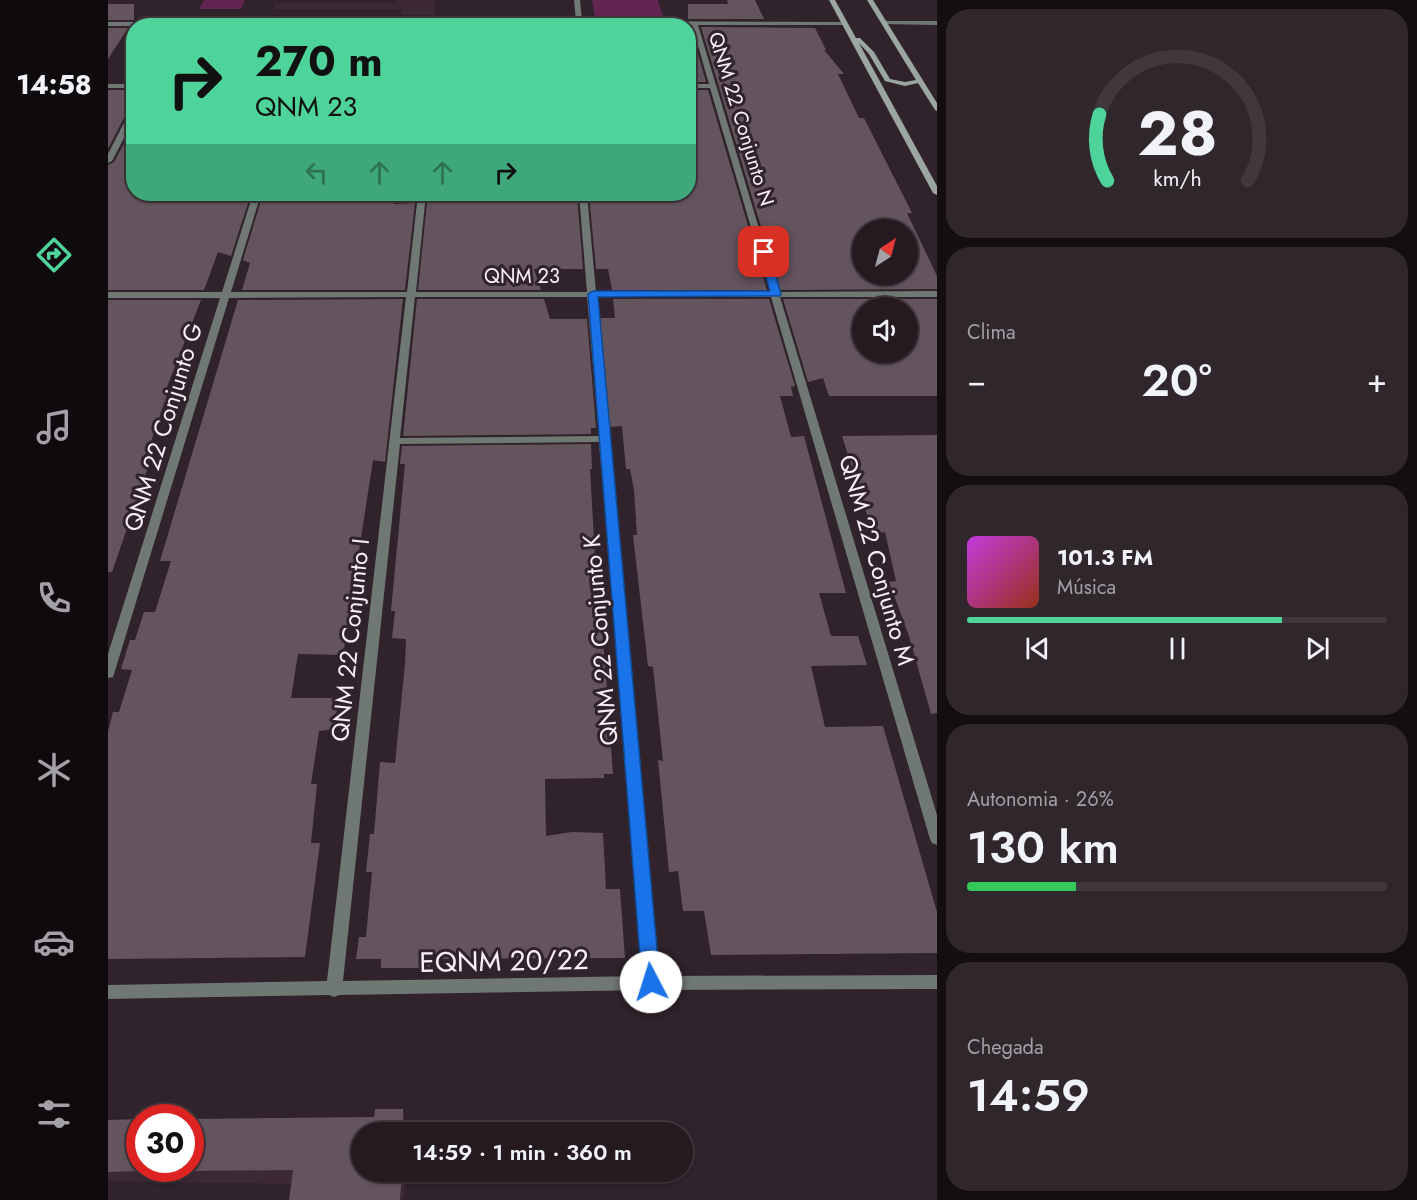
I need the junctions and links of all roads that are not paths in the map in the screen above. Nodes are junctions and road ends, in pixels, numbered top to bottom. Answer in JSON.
{"nodes":[{"id":1,"x":577,"y":0,"type":"edge"},
{"id":2,"x":832,"y":0,"type":"edge"},
{"id":3,"x":870,"y":0,"type":"edge"},
{"id":4,"x":579,"y":18,"type":"edge"},
{"id":5,"x":696,"y":23,"type":"edge"},
{"id":6,"x":884,"y":23,"type":"junction"},
{"id":7,"x":937,"y":23,"type":"edge"},
{"id":8,"x":108,"y":24,"type":"edge"},
{"id":9,"x":126,"y":24,"type":"edge"},
{"id":10,"x":845,"y":25,"type":"junction"},
{"id":11,"x":696,"y":30,"type":"edge"},
{"id":12,"x":920,"y":81,"type":"junction"},
{"id":13,"x":108,"y":86,"type":"edge"},
{"id":14,"x":126,"y":86,"type":"edge"},
{"id":15,"x":696,"y":86,"type":"edge"},
{"id":16,"x":713,"y":86,"type":"junction"},
{"id":17,"x":937,"y":109,"type":"edge"},
{"id":18,"x":126,"y":126,"type":"edge"},
{"id":19,"x":108,"y":161,"type":"edge"},
{"id":20,"x":936,"y":191,"type":"edge"},
{"id":21,"x":255,"y":201,"type":"edge"},
{"id":22,"x":421,"y":201,"type":"edge"},
{"id":23,"x":584,"y":201,"type":"edge"},
{"id":24,"x":593,"y":294,"type":"junction"},
{"id":25,"x":776,"y":294,"type":"junction"},
{"id":26,"x":937,"y":294,"type":"edge"},
{"id":27,"x":108,"y":295,"type":"edge"},
{"id":28,"x":226,"y":295,"type":"junction"},
{"id":29,"x":412,"y":295,"type":"junction"},
{"id":30,"x":605,"y":439,"type":"junction"},
{"id":31,"x":395,"y":441,"type":"junction"},
{"id":32,"x":108,"y":674,"type":"edge"},
{"id":33,"x":937,"y":839,"type":"edge"},
{"id":34,"x":651,"y":982,"type":"junction"},
{"id":35,"x":937,"y":983,"type":"edge"},
{"id":36,"x":334,"y":990,"type":"junction"},
{"id":37,"x":108,"y":992,"type":"edge"}],
"edges":[{"from":1,"to":4,"type":"street"},
{"from":2,"to":10,"type":"main road"},
{"from":3,"to":6,"type":"main road"},
{"from":5,"to":10,"type":"street"},
{"from":6,"to":7,"type":"street"},
{"from":6,"to":12,"type":"main road"},
{"from":8,"to":9,"type":"street"},
{"from":10,"to":12,"type":"main road"},
{"from":10,"to":20,"type":"main road"},
{"from":11,"to":16,"type":"street","name":"QNM 22 Conjunto N"},
{"from":12,"to":17,"type":"main road"},
{"from":13,"to":14,"type":"street"},
{"from":15,"to":16,"type":"street"},
{"from":16,"to":25,"type":"street","name":"QNM 22 Conjunto N"},
{"from":18,"to":19,"type":"street"},
{"from":21,"to":28,"type":"street","name":"QNM 22 Conjunto G"},
{"from":22,"to":29,"type":"street","name":"QNM 22 Conjunto I"},
{"from":23,"to":24,"type":"street","name":"QNM 22 Conjunto K"},
{"from":24,"to":25,"type":"street","name":"QNM 23"},
{"from":24,"to":29,"type":"street","name":"QNM 23"},
{"from":24,"to":30,"type":"street","name":"QNM 22 Conjunto K"},
{"from":25,"to":26,"type":"street","name":"QNM 23"},
{"from":25,"to":33,"type":"street","name":"QNM 22 Conjunto M"},
{"from":27,"to":28,"type":"street","name":"QNM 23"},
{"from":28,"to":29,"type":"street","name":"QNM 23"},
{"from":28,"to":32,"type":"street","name":"QNM 22 Conjunto G"},
{"from":29,"to":31,"type":"street","name":"QNM 22 Conjunto I"},
{"from":30,"to":31,"type":"street"},
{"from":30,"to":34,"type":"street","name":"QNM 22 Conjunto K"},
{"from":31,"to":36,"type":"street","name":"QNM 22 Conjunto I"},
{"from":34,"to":35,"type":"street","name":"EQNM 20/22"},
{"from":34,"to":36,"type":"street","name":"EQNM 20/22"},
{"from":36,"to":37,"type":"street","name":"EQNM 20/22"}]}
